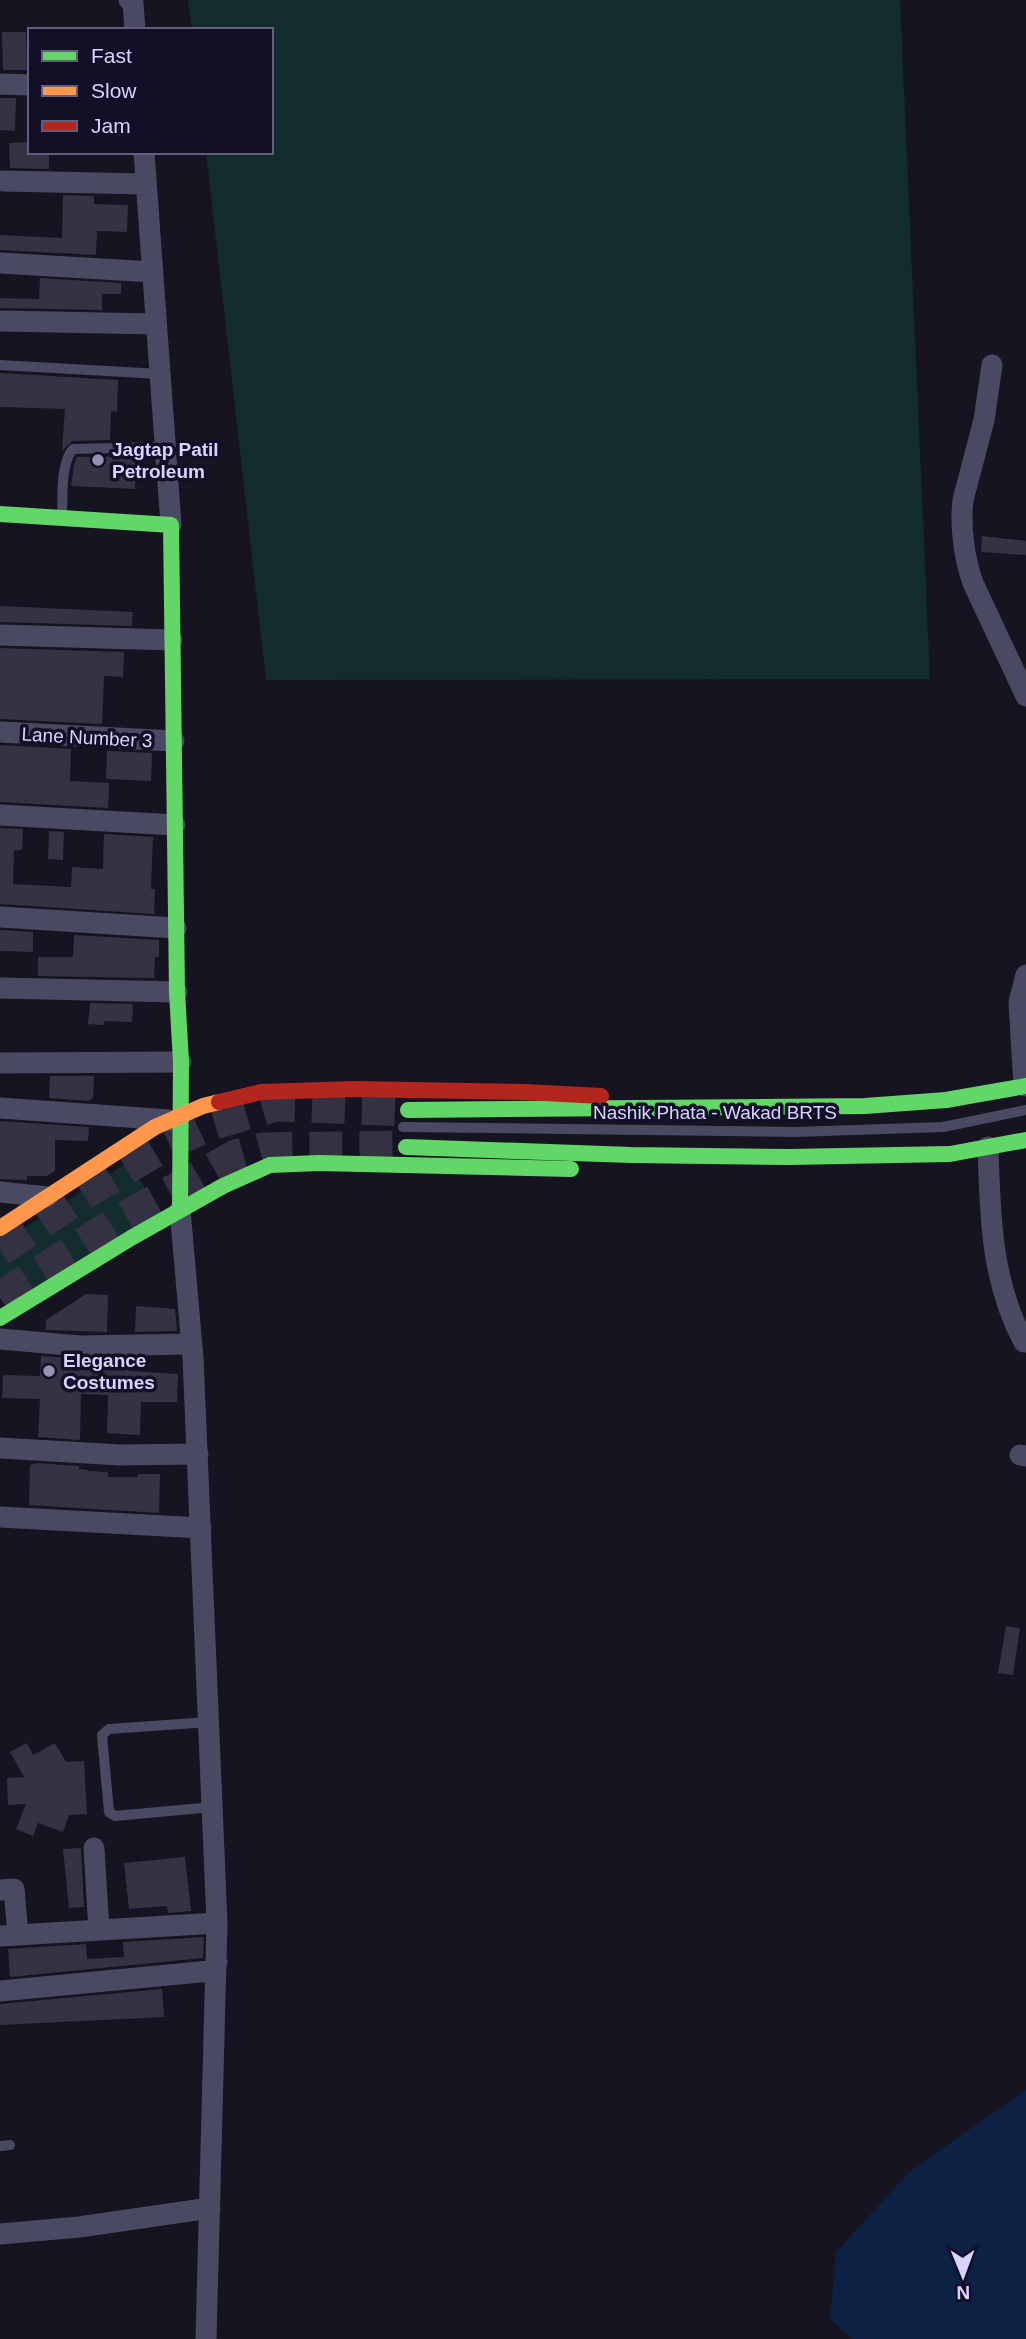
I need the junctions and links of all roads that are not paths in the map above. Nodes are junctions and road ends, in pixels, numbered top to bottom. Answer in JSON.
{"nodes":[{"id":1,"x":129,"y":0,"type":"edge"},
{"id":2,"x":135,"y":28,"type":"edge"},
{"id":3,"x":0,"y":84,"type":"edge"},
{"id":4,"x":28,"y":85,"type":"edge"},
{"id":5,"x":144,"y":154,"type":"edge"},
{"id":6,"x":3,"y":181,"type":"dead end"},
{"id":7,"x":146,"y":184,"type":"junction"},
{"id":8,"x":0,"y":263,"type":"edge"},
{"id":9,"x":153,"y":272,"type":"junction"},
{"id":10,"x":0,"y":321,"type":"edge"},
{"id":11,"x":156,"y":324,"type":"junction"},
{"id":12,"x":0,"y":365,"type":"edge"},
{"id":13,"x":992,"y":365,"type":"dead end"},
{"id":14,"x":160,"y":374,"type":"junction"},
{"id":15,"x":165,"y":447,"type":"junction"},
{"id":16,"x":0,"y":514,"type":"edge"},
{"id":17,"x":62,"y":518,"type":"junction"},
{"id":18,"x":171,"y":525,"type":"junction"},
{"id":19,"x":0,"y":635,"type":"edge"},
{"id":20,"x":172,"y":640,"type":"junction"},
{"id":21,"x":1026,"y":696,"type":"edge"},
{"id":22,"x":0,"y":732,"type":"edge"},
{"id":23,"x":174,"y":741,"type":"junction"},
{"id":24,"x":0,"y":814,"type":"edge"},
{"id":25,"x":175,"y":825,"type":"junction"},
{"id":26,"x":0,"y":917,"type":"edge"},
{"id":27,"x":176,"y":928,"type":"junction"},
{"id":28,"x":1026,"y":975,"type":"edge"},
{"id":29,"x":0,"y":988,"type":"edge"},
{"id":30,"x":177,"y":992,"type":"junction"},
{"id":31,"x":181,"y":1062,"type":"junction"},
{"id":32,"x":0,"y":1063,"type":"edge"},
{"id":33,"x":1025,"y":1086,"type":"edge"},
{"id":34,"x":0,"y":1108,"type":"edge"},
{"id":35,"x":678,"y":1109,"type":"junction"},
{"id":36,"x":408,"y":1110,"type":"tunnel mouth"},
{"id":37,"x":1026,"y":1110,"type":"edge"},
{"id":38,"x":176,"y":1118,"type":"junction"},
{"id":39,"x":403,"y":1127,"type":"dead end"},
{"id":40,"x":1026,"y":1140,"type":"edge"},
{"id":41,"x":406,"y":1147,"type":"tunnel mouth"},
{"id":42,"x":988,"y":1147,"type":"junction"},
{"id":43,"x":631,"y":1155,"type":"junction"},
{"id":44,"x":0,"y":1192,"type":"edge"},
{"id":45,"x":47,"y":1197,"type":"junction"},
{"id":46,"x":180,"y":1210,"type":"junction"},
{"id":47,"x":0,"y":1228,"type":"edge"},
{"id":48,"x":0,"y":1318,"type":"edge"},
{"id":49,"x":0,"y":1339,"type":"edge"},
{"id":50,"x":1024,"y":1342,"type":"dead end"},
{"id":51,"x":192,"y":1344,"type":"junction"},
{"id":52,"x":0,"y":1448,"type":"edge"},
{"id":53,"x":198,"y":1454,"type":"junction"},
{"id":54,"x":0,"y":1517,"type":"edge"},
{"id":55,"x":201,"y":1528,"type":"junction"},
{"id":56,"x":209,"y":1723,"type":"junction"},
{"id":57,"x":213,"y":1807,"type":"junction"},
{"id":58,"x":94,"y":1848,"type":"dead end"},
{"id":59,"x":0,"y":1890,"type":"edge"},
{"id":60,"x":217,"y":1923,"type":"junction"},
{"id":61,"x":99,"y":1930,"type":"junction"},
{"id":62,"x":9,"y":1936,"type":"edge"},
{"id":63,"x":218,"y":1962,"type":"junction"},
{"id":64,"x":0,"y":1991,"type":"edge"},
{"id":65,"x":210,"y":2208,"type":"junction"},
{"id":66,"x":0,"y":2234,"type":"edge"},
{"id":67,"x":206,"y":2339,"type":"edge"}],
"edges":[{"from":1,"to":2,"type":"street"},
{"from":3,"to":4,"type":"street"},
{"from":5,"to":7,"type":"street"},
{"from":6,"to":7,"type":"street"},
{"from":7,"to":9,"type":"street"},
{"from":8,"to":9,"type":"street"},
{"from":9,"to":11,"type":"street"},
{"from":10,"to":11,"type":"street"},
{"from":11,"to":14,"type":"street"},
{"from":12,"to":14,"type":"lane"},
{"from":13,"to":21,"type":"street"},
{"from":14,"to":15,"type":"street"},
{"from":15,"to":17,"type":"lane"},
{"from":15,"to":18,"type":"street"},
{"from":16,"to":17,"type":"main road"},
{"from":17,"to":18,"type":"main road"},
{"from":18,"to":20,"type":"main road"},
{"from":19,"to":20,"type":"street"},
{"from":20,"to":23,"type":"main road"},
{"from":22,"to":23,"type":"street","name":"Lane Number 3"},
{"from":23,"to":25,"type":"main road"},
{"from":24,"to":25,"type":"street"},
{"from":25,"to":27,"type":"main road"},
{"from":26,"to":27,"type":"street"},
{"from":27,"to":30,"type":"main road"},
{"from":28,"to":33,"type":"street"},
{"from":29,"to":30,"type":"street"},
{"from":30,"to":31,"type":"main road"},
{"from":31,"to":32,"type":"street"},
{"from":31,"to":38,"type":"main road"},
{"from":33,"to":35,"type":"main road"},
{"from":34,"to":38,"type":"street"},
{"from":35,"to":36,"type":"main road"},
{"from":35,"to":38,"type":"main road"},
{"from":37,"to":39,"type":"lane","name":"Nashik Phata - Wakad BRTS"},
{"from":38,"to":45,"type":"main road"},
{"from":38,"to":46,"type":"main road"},
{"from":40,"to":42,"type":"main road"},
{"from":41,"to":43,"type":"main road"},
{"from":42,"to":43,"type":"main road"},
{"from":42,"to":50,"type":"street"},
{"from":43,"to":46,"type":"main road"},
{"from":44,"to":45,"type":"street"},
{"from":45,"to":47,"type":"main road"},
{"from":46,"to":48,"type":"main road"},
{"from":46,"to":51,"type":"street"},
{"from":49,"to":51,"type":"street"},
{"from":51,"to":53,"type":"street"},
{"from":52,"to":53,"type":"street"},
{"from":53,"to":55,"type":"street"},
{"from":54,"to":55,"type":"street"},
{"from":55,"to":56,"type":"street"},
{"from":56,"to":57,"type":"street"},
{"from":56,"to":57,"type":"lane"},
{"from":57,"to":60,"type":"street"},
{"from":58,"to":61,"type":"street"},
{"from":59,"to":62,"type":"street"},
{"from":60,"to":61,"type":"street"},
{"from":60,"to":63,"type":"street"},
{"from":61,"to":62,"type":"street"},
{"from":63,"to":64,"type":"street"},
{"from":63,"to":65,"type":"street"},
{"from":65,"to":66,"type":"street"},
{"from":65,"to":67,"type":"street"}]}
